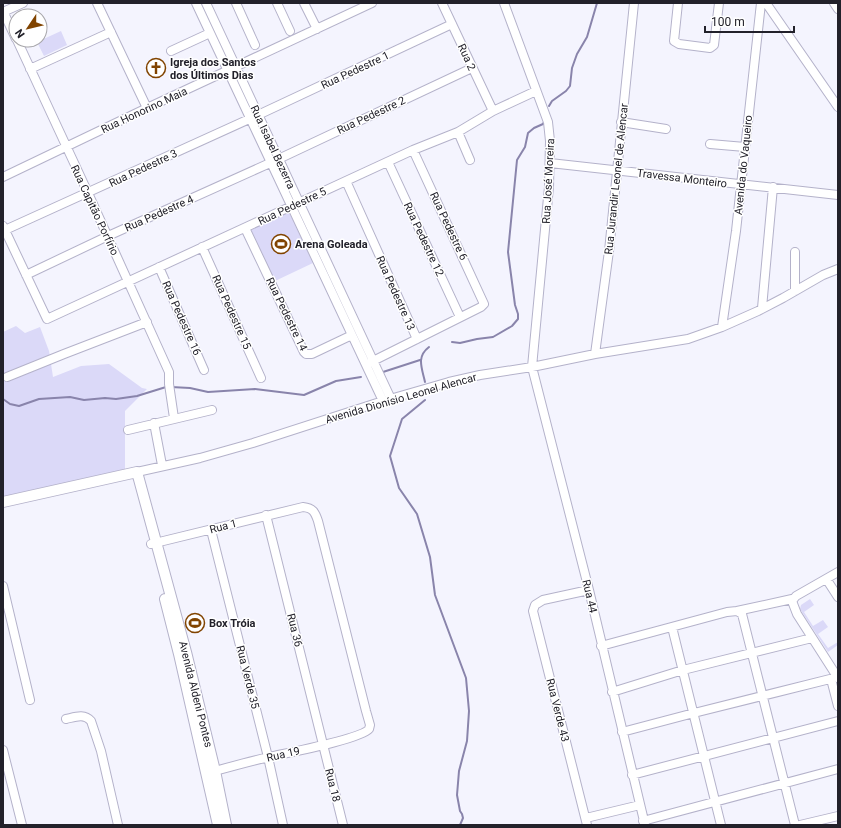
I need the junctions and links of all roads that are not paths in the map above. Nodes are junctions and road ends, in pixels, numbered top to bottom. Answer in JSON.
{"nodes":[{"id":1,"x":23,"y":3,"type":"edge"},
{"id":2,"x":97,"y":3,"type":"edge"},
{"id":3,"x":206,"y":3,"type":"edge"},
{"id":4,"x":236,"y":3,"type":"edge"},
{"id":5,"x":277,"y":3,"type":"edge"},
{"id":6,"x":304,"y":3,"type":"edge"},
{"id":7,"x":372,"y":3,"type":"edge"},
{"id":8,"x":442,"y":3,"type":"edge"},
{"id":9,"x":504,"y":3,"type":"edge"},
{"id":10,"x":634,"y":3,"type":"edge"},
{"id":11,"x":678,"y":3,"type":"edge"},
{"id":12,"x":719,"y":3,"type":"edge"},
{"id":13,"x":761,"y":3,"type":"edge"},
{"id":14,"x":766,"y":3,"type":"edge"},
{"id":15,"x":834,"y":3,"type":"edge"},
{"id":16,"x":199,"y":4,"type":"edge"},
{"id":17,"x":360,"y":5,"type":"edge"},
{"id":18,"x":838,"y":9,"type":"edge"},
{"id":19,"x":3,"y":11,"type":"edge"},
{"id":20,"x":8,"y":22,"type":"edge"},
{"id":21,"x":452,"y":24,"type":"junction"},
{"id":22,"x":317,"y":29,"type":"junction"},
{"id":23,"x":290,"y":31,"type":"dead end"},
{"id":24,"x":111,"y":32,"type":"junction"},
{"id":25,"x":210,"y":32,"type":"junction"},
{"id":26,"x":256,"y":46,"type":"dead end"},
{"id":27,"x":20,"y":48,"type":"edge"},
{"id":28,"x":171,"y":51,"type":"dead end"},
{"id":29,"x":236,"y":67,"type":"junction"},
{"id":30,"x":472,"y":68,"type":"junction"},
{"id":31,"x":30,"y":69,"type":"junction"},
{"id":32,"x":227,"y":71,"type":"junction"},
{"id":33,"x":536,"y":91,"type":"junction"},
{"id":34,"x":838,"y":107,"type":"edge"},
{"id":35,"x":146,"y":108,"type":"junction"},
{"id":36,"x":493,"y":111,"type":"junction"},
{"id":37,"x":258,"y":115,"type":"junction"},
{"id":38,"x":250,"y":119,"type":"junction"},
{"id":39,"x":621,"y":122,"type":"junction"},
{"id":40,"x":666,"y":129,"type":"dead end"},
{"id":41,"x":458,"y":132,"type":"junction"},
{"id":42,"x":710,"y":144,"type":"dead end"},
{"id":43,"x":66,"y":147,"type":"junction"},
{"id":44,"x":745,"y":147,"type":"junction"},
{"id":45,"x":413,"y":150,"type":"junction"},
{"id":46,"x":470,"y":160,"type":"dead end"},
{"id":47,"x":274,"y":161,"type":"junction"},
{"id":48,"x":388,"y":162,"type":"junction"},
{"id":49,"x":550,"y":163,"type":"junction"},
{"id":50,"x":617,"y":170,"type":"junction"},
{"id":51,"x":3,"y":177,"type":"edge"},
{"id":52,"x":346,"y":181,"type":"junction"},
{"id":53,"x":741,"y":184,"type":"junction"},
{"id":54,"x":773,"y":187,"type":"junction"},
{"id":55,"x":88,"y":193,"type":"junction"},
{"id":56,"x":838,"y":195,"type":"edge"},
{"id":57,"x":295,"y":205,"type":"junction"},
{"id":58,"x":4,"y":228,"type":"edge"},
{"id":59,"x":245,"y":228,"type":"junction"},
{"id":60,"x":108,"y":236,"type":"junction"},
{"id":61,"x":202,"y":247,"type":"junction"},
{"id":62,"x":796,"y":252,"type":"dead end"},
{"id":63,"x":159,"y":267,"type":"junction"},
{"id":64,"x":838,"y":269,"type":"edge"},
{"id":65,"x":26,"y":275,"type":"junction"},
{"id":66,"x":128,"y":281,"type":"junction"},
{"id":67,"x":795,"y":291,"type":"junction"},
{"id":68,"x":762,"y":308,"type":"junction"},
{"id":69,"x":460,"y":317,"type":"junction"},
{"id":70,"x":147,"y":322,"type":"junction"},
{"id":71,"x":722,"y":327,"type":"junction"},
{"id":72,"x":352,"y":335,"type":"junction"},
{"id":73,"x":417,"y":339,"type":"junction"},
{"id":74,"x":596,"y":354,"type":"junction"},
{"id":75,"x":369,"y":362,"type":"junction"},
{"id":76,"x":532,"y":367,"type":"junction"},
{"id":77,"x":204,"y":370,"type":"dead end"},
{"id":78,"x":7,"y":377,"type":"dead end"},
{"id":79,"x":261,"y":378,"type":"dead end"},
{"id":80,"x":391,"y":399,"type":"junction"},
{"id":81,"x":383,"y":401,"type":"junction"},
{"id":82,"x":212,"y":410,"type":"dead end"},
{"id":83,"x":174,"y":418,"type":"junction"},
{"id":84,"x":154,"y":423,"type":"junction"},
{"id":85,"x":128,"y":430,"type":"dead end"},
{"id":86,"x":162,"y":465,"type":"junction"},
{"id":87,"x":134,"y":472,"type":"junction"},
{"id":88,"x":3,"y":502,"type":"edge"},
{"id":89,"x":295,"y":508,"type":"joint"},
{"id":90,"x":266,"y":515,"type":"junction"},
{"id":91,"x":211,"y":530,"type":"junction"},
{"id":92,"x":153,"y":543,"type":"junction"},
{"id":93,"x":838,"y":572,"type":"edge"},
{"id":94,"x":827,"y":580,"type":"junction"},
{"id":95,"x":3,"y":586,"type":"edge"},
{"id":96,"x":589,"y":590,"type":"junction"},
{"id":97,"x":838,"y":597,"type":"edge"},
{"id":98,"x":792,"y":599,"type":"junction"},
{"id":99,"x":737,"y":611,"type":"junction"},
{"id":100,"x":672,"y":627,"type":"junction"},
{"id":101,"x":812,"y":638,"type":"junction"},
{"id":102,"x":601,"y":646,"type":"junction"},
{"id":103,"x":752,"y":654,"type":"junction"},
{"id":104,"x":683,"y":670,"type":"junction"},
{"id":105,"x":835,"y":678,"type":"edge"},
{"id":106,"x":612,"y":692,"type":"junction"},
{"id":107,"x":762,"y":695,"type":"junction"},
{"id":108,"x":30,"y":700,"type":"dead end"},
{"id":109,"x":838,"y":706,"type":"edge"},
{"id":110,"x":694,"y":713,"type":"junction"},
{"id":111,"x":66,"y":719,"type":"dead end"},
{"id":112,"x":838,"y":721,"type":"edge"},
{"id":113,"x":622,"y":732,"type":"junction"},
{"id":114,"x":773,"y":738,"type":"junction"},
{"id":115,"x":324,"y":745,"type":"junction"},
{"id":116,"x":3,"y":750,"type":"edge"},
{"id":117,"x":704,"y":756,"type":"junction"},
{"id":118,"x":268,"y":757,"type":"junction"},
{"id":119,"x":838,"y":769,"type":"edge"},
{"id":120,"x":215,"y":771,"type":"junction"},
{"id":121,"x":632,"y":775,"type":"junction"},
{"id":122,"x":784,"y":783,"type":"junction"},
{"id":123,"x":716,"y":801,"type":"junction"},
{"id":124,"x":640,"y":805,"type":"junction"},
{"id":125,"x":838,"y":816,"type":"edge"},
{"id":126,"x":586,"y":822,"type":"edge"},
{"id":127,"x":644,"y":823,"type":"edge"},
{"id":128,"x":22,"y":825,"type":"edge"},
{"id":129,"x":118,"y":825,"type":"edge"},
{"id":130,"x":218,"y":825,"type":"edge"},
{"id":131,"x":226,"y":825,"type":"edge"},
{"id":132,"x":283,"y":825,"type":"edge"},
{"id":133,"x":343,"y":825,"type":"edge"},
{"id":134,"x":721,"y":825,"type":"edge"},
{"id":135,"x":795,"y":825,"type":"edge"},
{"id":136,"x":800,"y":825,"type":"edge"}],
"edges":[{"from":1,"to":19,"type":"street"},
{"from":2,"to":24,"type":"street"},
{"from":3,"to":29,"type":"street","name":"Rua Isabel Bezerra"},
{"from":4,"to":26,"type":"street"},
{"from":5,"to":23,"type":"street"},
{"from":6,"to":22,"type":"street"},
{"from":7,"to":17,"type":"street","name":"Rua Honorino Maia"},
{"from":8,"to":21,"type":"street","name":"Rua 2"},
{"from":9,"to":33,"type":"street","name":"Rua José Moreira"},
{"from":10,"to":39,"type":"street","name":"Rua Jurandir Leonel de Alencar"},
{"from":11,"to":12,"type":"street"},
{"from":13,"to":44,"type":"street","name":"Avenida do Vaqueiro"},
{"from":14,"to":34,"type":"street"},
{"from":15,"to":18,"type":"street"},
{"from":16,"to":25,"type":"street","name":"Rua Isabel Bezerra"},
{"from":17,"to":22,"type":"street","name":"Rua Honorino Maia"},
{"from":19,"to":20,"type":"street","name":"Rua Capitão Porfírio"},
{"from":21,"to":30,"type":"street","name":"Rua 2"},
{"from":21,"to":37,"type":"street","name":"Rua Pedestre 1"},
{"from":22,"to":29,"type":"street","name":"Rua Honorino Maia"},
{"from":24,"to":31,"type":"street"},
{"from":24,"to":35,"type":"street"},
{"from":25,"to":28,"type":"street"},
{"from":25,"to":32,"type":"street","name":"Rua Isabel Bezerra"},
{"from":27,"to":31,"type":"street","name":"Rua Capitão Porfírio"},
{"from":29,"to":32,"type":"street","name":"Rua Honorino Maia"},
{"from":29,"to":37,"type":"street","name":"Rua Isabel Bezerra"},
{"from":30,"to":36,"type":"street","name":"Rua 2"},
{"from":30,"to":47,"type":"street","name":"Rua Pedestre 2"},
{"from":31,"to":43,"type":"street","name":"Rua Capitão Porfírio"},
{"from":32,"to":35,"type":"street","name":"Rua Honorino Maia"},
{"from":32,"to":38,"type":"street","name":"Rua Isabel Bezerra"},
{"from":33,"to":36,"type":"street","name":"Rua Pedestre 5"},
{"from":33,"to":49,"type":"street","name":"Rua José Moreira"},
{"from":35,"to":43,"type":"street","name":"Rua Honorino Maia"},
{"from":36,"to":41,"type":"street","name":"Rua Pedestre 5"},
{"from":37,"to":38,"type":"street","name":"Rua Pedestre 3"},
{"from":37,"to":47,"type":"street","name":"Rua Isabel Bezerra"},
{"from":38,"to":47,"type":"street","name":"Rua Isabel Bezerra"},
{"from":38,"to":55,"type":"street","name":"Rua Pedestre 3"},
{"from":39,"to":40,"type":"street"},
{"from":39,"to":50,"type":"street","name":"Rua Jurandir Leonel de Alencar"},
{"from":41,"to":45,"type":"street","name":"Rua Pedestre 5"},
{"from":41,"to":46,"type":"street"},
{"from":42,"to":44,"type":"street"},
{"from":43,"to":51,"type":"street","name":"Rua Honorino Maia"},
{"from":43,"to":55,"type":"street","name":"Rua Capitão Porfírio"},
{"from":44,"to":53,"type":"street","name":"Avenida do Vaqueiro"},
{"from":45,"to":48,"type":"street","name":"Rua Pedestre 5"},
{"from":45,"to":69,"type":"street","name":"Rua Pedestre 6"},
{"from":47,"to":57,"type":"street","name":"Rua Isabel Bezerra"},
{"from":47,"to":60,"type":"street","name":"Rua Pedestre 4"},
{"from":48,"to":52,"type":"street","name":"Rua Pedestre 5"},
{"from":48,"to":69,"type":"street","name":"Rua Pedestre 12"},
{"from":49,"to":50,"type":"street","name":"Travessa Monteiro"},
{"from":49,"to":76,"type":"street","name":"Rua José Moreira"},
{"from":50,"to":53,"type":"street","name":"Travessa Monteiro"},
{"from":50,"to":74,"type":"street","name":"Rua Jurandir Leonel de Alencar"},
{"from":52,"to":57,"type":"street","name":"Rua Pedestre 5"},
{"from":52,"to":73,"type":"street","name":"Rua Pedestre 13"},
{"from":53,"to":54,"type":"street","name":"Travessa Monteiro"},
{"from":53,"to":71,"type":"street","name":"Avenida do Vaqueiro"},
{"from":54,"to":56,"type":"street","name":"Travessa Monteiro"},
{"from":54,"to":68,"type":"street"},
{"from":55,"to":58,"type":"street","name":"Rua Pedestre 3"},
{"from":55,"to":60,"type":"street","name":"Rua Capitão Porfírio"},
{"from":57,"to":59,"type":"street","name":"Rua Pedestre 5"},
{"from":57,"to":72,"type":"street","name":"Rua Isabel Bezerra"},
{"from":57,"to":75,"type":"street","name":"Rua Isabel Bezerra"},
{"from":58,"to":65,"type":"street"},
{"from":59,"to":61,"type":"street","name":"Rua Pedestre 5"},
{"from":59,"to":72,"type":"street","name":"Rua Pedestre 14"},
{"from":60,"to":65,"type":"street","name":"Rua Pedestre 4"},
{"from":60,"to":66,"type":"street","name":"Rua Capitão Porfírio"},
{"from":61,"to":63,"type":"street","name":"Rua Pedestre 5"},
{"from":61,"to":79,"type":"street","name":"Rua Pedestre 15"},
{"from":62,"to":67,"type":"street"},
{"from":63,"to":66,"type":"street","name":"Rua Pedestre 5"},
{"from":63,"to":77,"type":"street","name":"Rua Pedestre 16"},
{"from":64,"to":67,"type":"street","name":"Avenida Dionísio Leonel Alencar"},
{"from":65,"to":66,"type":"street","name":"Rua Pedestre 5"},
{"from":66,"to":70,"type":"street","name":"Rua Capitão Porfírio"},
{"from":67,"to":68,"type":"street","name":"Avenida Dionísio Leonel Alencar"},
{"from":68,"to":71,"type":"street","name":"Avenida Dionísio Leonel Alencar"},
{"from":69,"to":73,"type":"street"},
{"from":70,"to":78,"type":"street"},
{"from":70,"to":83,"type":"street","name":"Rua Capitão Porfírio"},
{"from":71,"to":74,"type":"street","name":"Avenida Dionísio Leonel Alencar"},
{"from":72,"to":75,"type":"street","name":"Rua Isabel Bezerra"},
{"from":73,"to":75,"type":"street"},
{"from":74,"to":76,"type":"street","name":"Avenida Dionísio Leonel Alencar"},
{"from":75,"to":80,"type":"street","name":"Rua Isabel Bezerra"},
{"from":75,"to":81,"type":"street","name":"Rua Isabel Bezerra"},
{"from":76,"to":80,"type":"street","name":"Avenida Dionísio Leonel Alencar"},
{"from":76,"to":96,"type":"street","name":"Rua 44"},
{"from":80,"to":81,"type":"street","name":"Avenida Dionísio Leonel Alencar"},
{"from":81,"to":86,"type":"street","name":"Avenida Dionísio Leonel Alencar"},
{"from":82,"to":83,"type":"street"},
{"from":83,"to":84,"type":"street"},
{"from":84,"to":85,"type":"street"},
{"from":84,"to":86,"type":"street"},
{"from":86,"to":87,"type":"street","name":"Avenida Dionísio Leonel Alencar"},
{"from":87,"to":88,"type":"main road","name":"Avenida Dionísio Leonel Alencar"},
{"from":87,"to":92,"type":"main road","name":"Avenida Aldeni Pontes"},
{"from":89,"to":90,"type":"street","name":"Rua 1"},
{"from":89,"to":115,"type":"street","name":"Rua 19"},
{"from":90,"to":91,"type":"street","name":"Rua 1"},
{"from":90,"to":115,"type":"street","name":"Rua 36"},
{"from":91,"to":92,"type":"street","name":"Rua 1"},
{"from":91,"to":118,"type":"street","name":"Rua Verde 35"},
{"from":92,"to":120,"type":"main road","name":"Avenida Aldeni Pontes"},
{"from":92,"to":130,"type":"main road","name":"Avenida Aldeni Pontes"},
{"from":93,"to":94,"type":"street"},
{"from":94,"to":97,"type":"street"},
{"from":94,"to":98,"type":"street"},
{"from":95,"to":108,"type":"street"},
{"from":96,"to":102,"type":"street","name":"Rua 44"},
{"from":96,"to":126,"type":"street","name":"Rua Verde 43"},
{"from":98,"to":99,"type":"street"},
{"from":98,"to":101,"type":"street"},
{"from":99,"to":100,"type":"street"},
{"from":99,"to":103,"type":"street"},
{"from":100,"to":102,"type":"street"},
{"from":100,"to":104,"type":"street"},
{"from":101,"to":103,"type":"street"},
{"from":101,"to":105,"type":"street"},
{"from":102,"to":106,"type":"street","name":"Rua 44"},
{"from":103,"to":104,"type":"street"},
{"from":103,"to":107,"type":"street"},
{"from":104,"to":106,"type":"street"},
{"from":104,"to":110,"type":"street"},
{"from":105,"to":107,"type":"street"},
{"from":105,"to":109,"type":"street"},
{"from":106,"to":113,"type":"street","name":"Rua 44"},
{"from":107,"to":110,"type":"street"},
{"from":107,"to":114,"type":"street"},
{"from":110,"to":113,"type":"street"},
{"from":110,"to":117,"type":"street"},
{"from":111,"to":129,"type":"street"},
{"from":112,"to":114,"type":"street"},
{"from":113,"to":121,"type":"street","name":"Rua 44"},
{"from":114,"to":117,"type":"street"},
{"from":114,"to":122,"type":"street"},
{"from":115,"to":118,"type":"street","name":"Rua 19"},
{"from":115,"to":133,"type":"street","name":"Rua 18"},
{"from":116,"to":128,"type":"street"},
{"from":117,"to":121,"type":"street"},
{"from":117,"to":123,"type":"street"},
{"from":118,"to":120,"type":"street","name":"Rua 19"},
{"from":118,"to":132,"type":"street","name":"Rua Verde 35"},
{"from":119,"to":122,"type":"street"},
{"from":120,"to":131,"type":"main road","name":"Avenida Aldeni Pontes"},
{"from":121,"to":124,"type":"street","name":"Rua 44"},
{"from":122,"to":123,"type":"street"},
{"from":122,"to":135,"type":"street"},
{"from":123,"to":127,"type":"street"},
{"from":123,"to":134,"type":"street"},
{"from":124,"to":126,"type":"street"},
{"from":124,"to":127,"type":"street","name":"Rua 44"},
{"from":125,"to":136,"type":"street"}]}
